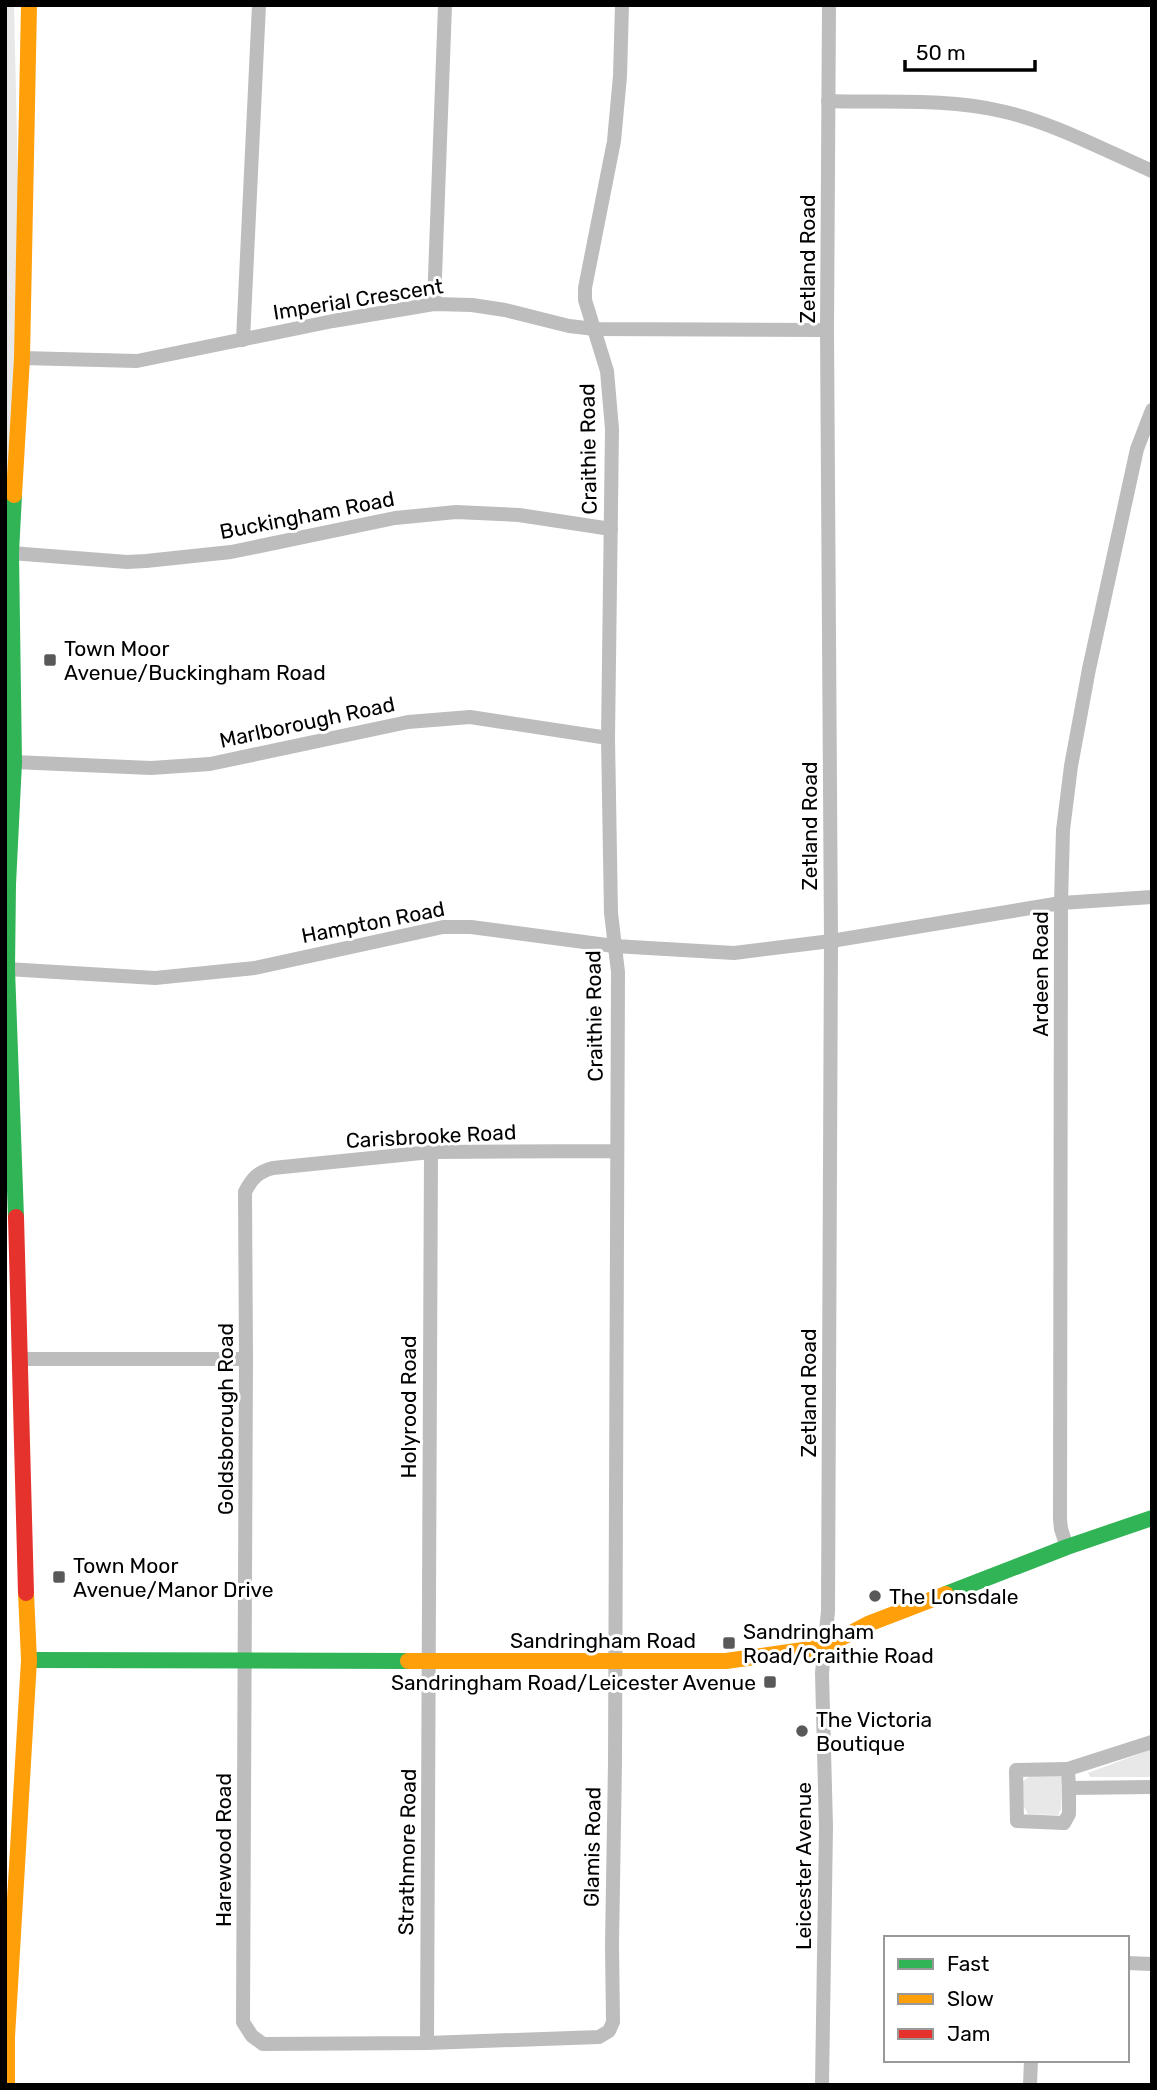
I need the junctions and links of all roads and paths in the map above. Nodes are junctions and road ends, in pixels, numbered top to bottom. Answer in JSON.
{"nodes":[{"id":1,"x":29,"y":5,"type":"edge"},
{"id":2,"x":259,"y":5,"type":"edge"},
{"id":3,"x":445,"y":5,"type":"edge"},
{"id":4,"x":622,"y":5,"type":"edge"},
{"id":5,"x":829,"y":5,"type":"edge"},
{"id":6,"x":828,"y":101,"type":"junction"},
{"id":7,"x":1152,"y":171,"type":"edge"},
{"id":8,"x":434,"y":304,"type":"junction"},
{"id":9,"x":595,"y":329,"type":"junction"},
{"id":10,"x":827,"y":330,"type":"junction"},
{"id":11,"x":243,"y":340,"type":"junction"},
{"id":12,"x":22,"y":358,"type":"junction"},
{"id":13,"x":1152,"y":410,"type":"edge"},
{"id":14,"x":611,"y":529,"type":"junction"},
{"id":15,"x":11,"y":553,"type":"junction"},
{"id":16,"x":608,"y":738,"type":"junction"},
{"id":17,"x":14,"y":762,"type":"junction"},
{"id":18,"x":1152,"y":897,"type":"edge"},
{"id":19,"x":1061,"y":903,"type":"junction"},
{"id":20,"x":831,"y":941,"type":"junction"},
{"id":21,"x":614,"y":946,"type":"junction"},
{"id":22,"x":7,"y":969,"type":"edge"},
{"id":23,"x":616,"y":1151,"type":"junction"},
{"id":24,"x":430,"y":1152,"type":"junction"},
{"id":25,"x":251,"y":1179,"type":"joint"},
{"id":26,"x":12,"y":1272,"type":"edge"},
{"id":27,"x":19,"y":1359,"type":"junction"},
{"id":28,"x":246,"y":1359,"type":"junction"},
{"id":29,"x":5,"y":1488,"type":"edge"},
{"id":30,"x":22,"y":1488,"type":"junction"},
{"id":31,"x":1152,"y":1518,"type":"edge"},
{"id":32,"x":1068,"y":1547,"type":"junction"},
{"id":33,"x":824,"y":1647,"type":"junction"},
{"id":34,"x":29,"y":1660,"type":"junction"},
{"id":35,"x":244,"y":1661,"type":"junction"},
{"id":36,"x":615,"y":1661,"type":"junction"},
{"id":37,"x":428,"y":1662,"type":"junction"},
{"id":38,"x":1152,"y":1742,"type":"edge"},
{"id":39,"x":1068,"y":1769,"type":"junction"},
{"id":40,"x":1152,"y":1787,"type":"edge"},
{"id":41,"x":1069,"y":1788,"type":"junction"},
{"id":42,"x":1129,"y":1963,"type":"edge"},
{"id":43,"x":1152,"y":1964,"type":"edge"},
{"id":44,"x":427,"y":2043,"type":"junction"},
{"id":45,"x":1031,"y":2062,"type":"edge"},
{"id":46,"x":7,"y":2085,"type":"edge"},
{"id":47,"x":822,"y":2085,"type":"edge"},
{"id":48,"x":1030,"y":2085,"type":"edge"}],
"edges":[{"from":1,"to":12,"type":"street"},
{"from":2,"to":11,"type":"street"},
{"from":3,"to":8,"type":"street"},
{"from":4,"to":9,"type":"street","name":"Craithie Road"},
{"from":5,"to":6,"type":"street","name":"Zetland Road"},
{"from":6,"to":7,"type":"street"},
{"from":6,"to":10,"type":"street","name":"Zetland Road"},
{"from":8,"to":9,"type":"street","name":"Imperial Crescent"},
{"from":8,"to":11,"type":"street","name":"Imperial Crescent"},
{"from":9,"to":10,"type":"street","name":"Imperial Crescent"},
{"from":9,"to":14,"type":"street","name":"Craithie Road"},
{"from":10,"to":20,"type":"street","name":"Zetland Road"},
{"from":11,"to":12,"type":"street","name":"Imperial Crescent"},
{"from":12,"to":15,"type":"street"},
{"from":13,"to":19,"type":"street","name":"Ardeen Road"},
{"from":14,"to":15,"type":"street","name":"Buckingham Road"},
{"from":14,"to":16,"type":"street","name":"Craithie Road"},
{"from":15,"to":17,"type":"street"},
{"from":16,"to":17,"type":"street","name":"Marlborough Road"},
{"from":16,"to":21,"type":"street","name":"Craithie Road"},
{"from":17,"to":22,"type":"street"},
{"from":18,"to":19,"type":"street","name":"Hampton Road"},
{"from":19,"to":20,"type":"street","name":"Hampton Road"},
{"from":19,"to":32,"type":"street","name":"Ardeen Road"},
{"from":20,"to":21,"type":"street","name":"Hampton Road"},
{"from":20,"to":33,"type":"street","name":"Zetland Road"},
{"from":21,"to":22,"type":"street","name":"Hampton Road"},
{"from":21,"to":23,"type":"street","name":"Craithie Road"},
{"from":22,"to":26,"type":"street"},
{"from":23,"to":24,"type":"street","name":"Carisbrooke Road"},
{"from":23,"to":36,"type":"street","name":"Craithie Road"},
{"from":24,"to":25,"type":"street","name":"Carisbrooke Road"},
{"from":24,"to":37,"type":"street","name":"Holyrood Road"},
{"from":25,"to":28,"type":"street","name":"Goldsborough Road"},
{"from":26,"to":27,"type":"street"},
{"from":27,"to":28,"type":"street"},
{"from":27,"to":30,"type":"street"},
{"from":28,"to":35,"type":"street","name":"Goldsborough Road"},
{"from":29,"to":30,"type":"street"},
{"from":30,"to":34,"type":"street"},
{"from":31,"to":32,"type":"street","name":"Sandringham Road"},
{"from":32,"to":33,"type":"street","name":"Sandringham Road"},
{"from":33,"to":36,"type":"street","name":"Sandringham Road"},
{"from":33,"to":47,"type":"street","name":"Leicester Avenue"},
{"from":34,"to":35,"type":"street","name":"Sandringham Road"},
{"from":34,"to":46,"type":"street"},
{"from":35,"to":37,"type":"street","name":"Sandringham Road"},
{"from":35,"to":44,"type":"street","name":"Harewood Road"},
{"from":36,"to":37,"type":"street","name":"Sandringham Road"},
{"from":36,"to":44,"type":"street","name":"Glamis Road"},
{"from":37,"to":44,"type":"street","name":"Strathmore Road"},
{"from":38,"to":39,"type":"street"},
{"from":39,"to":41,"type":"street"},
{"from":39,"to":41,"type":"street"},
{"from":40,"to":41,"type":"street"},
{"from":42,"to":43,"type":"street"},
{"from":45,"to":48,"type":"street"}]}
